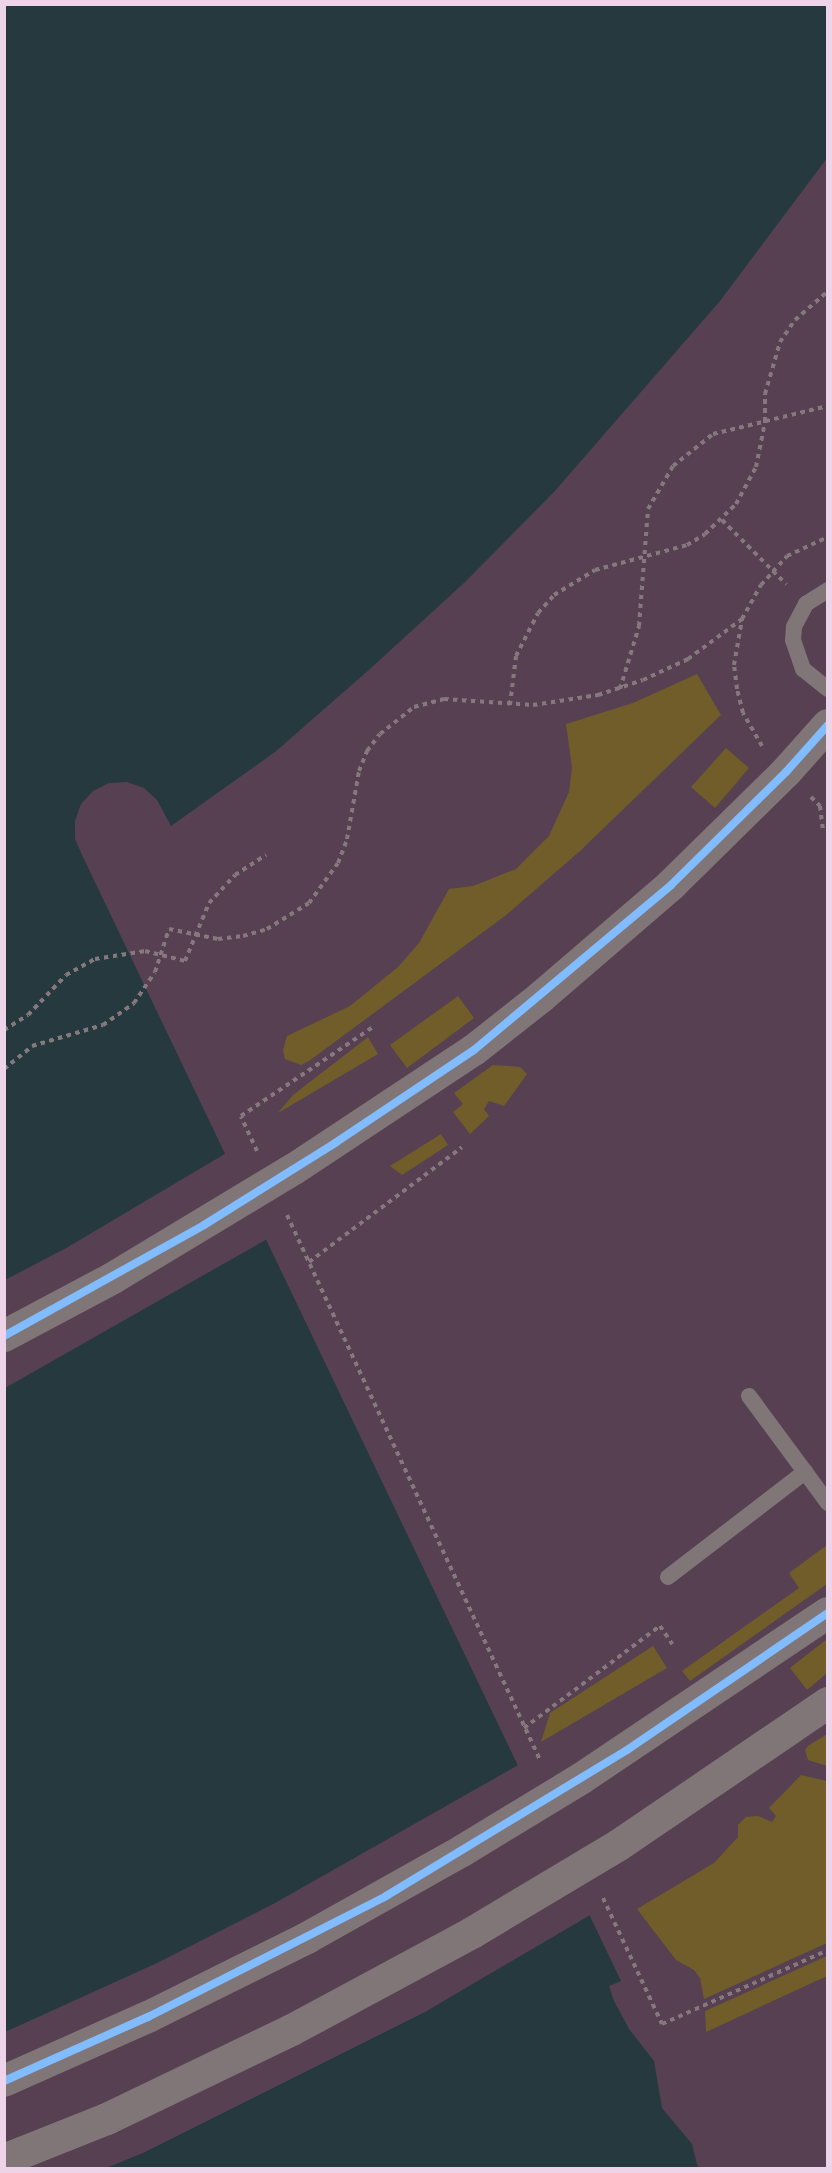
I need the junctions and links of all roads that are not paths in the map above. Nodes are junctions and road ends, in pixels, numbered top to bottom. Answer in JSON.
{"nodes":[{"id":1,"x":828,"y":590,"type":"edge"},
{"id":2,"x":828,"y":689,"type":"edge"},
{"id":3,"x":828,"y":725,"type":"edge"},
{"id":4,"x":4,"y":1336,"type":"edge"},
{"id":5,"x":749,"y":1396,"type":"dead end"},
{"id":6,"x":805,"y":1472,"type":"junction"},
{"id":7,"x":828,"y":1503,"type":"edge"},
{"id":8,"x":668,"y":1577,"type":"dead end"},
{"id":9,"x":828,"y":1613,"type":"edge"},
{"id":10,"x":825,"y":1707,"type":"edge"},
{"id":11,"x":4,"y":2081,"type":"edge"},
{"id":12,"x":4,"y":2160,"type":"edge"}],
"edges":[{"from":1,"to":2,"type":"lane"},
{"from":3,"to":4,"type":"street","bridge":true},
{"from":5,"to":6,"type":"lane"},
{"from":6,"to":7,"type":"lane"},
{"from":6,"to":8,"type":"lane"},
{"from":9,"to":11,"type":"street","bridge":true},
{"from":10,"to":12,"type":"street","bridge":true}]}
